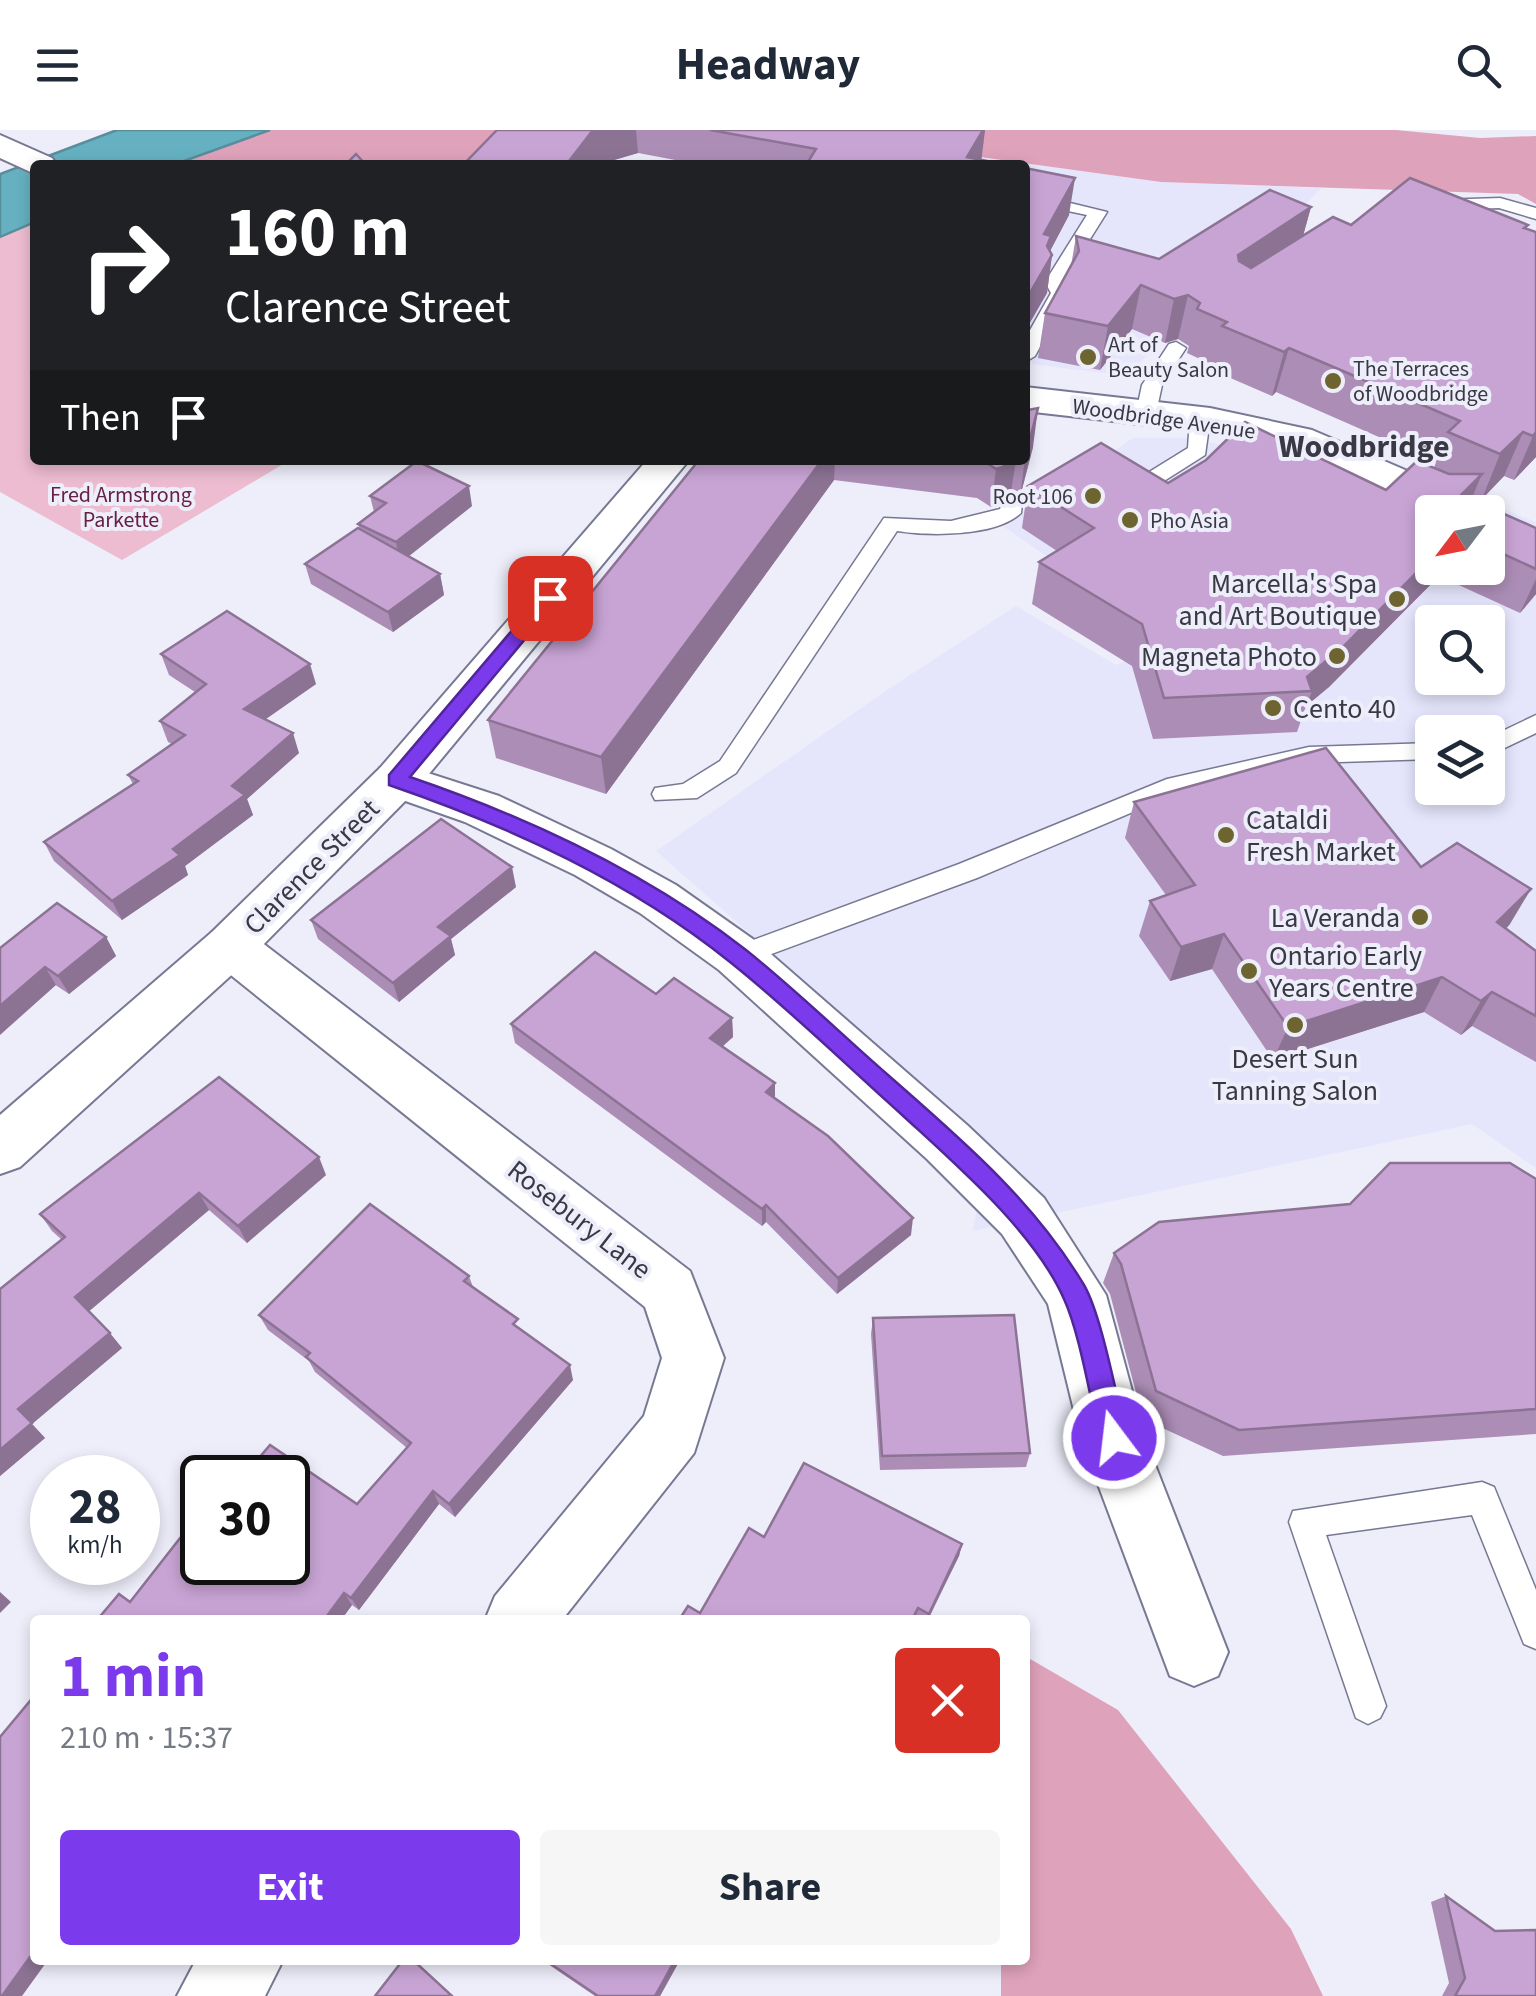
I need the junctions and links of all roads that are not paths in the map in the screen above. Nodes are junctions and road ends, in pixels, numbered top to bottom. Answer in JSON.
{"nodes":[{"id":1,"x":2,"y":146,"type":"edge"},
{"id":2,"x":30,"y":160,"type":"edge"},
{"id":3,"x":1030,"y":197,"type":"edge"},
{"id":4,"x":1422,"y":206,"type":"edge"},
{"id":5,"x":1536,"y":214,"type":"edge"},
{"id":6,"x":1030,"y":346,"type":"edge"},
{"id":7,"x":1176,"y":348,"type":"edge"},
{"id":8,"x":1032,"y":409,"type":"edge"},
{"id":9,"x":1146,"y":413,"type":"junction"},
{"id":10,"x":1200,"y":418,"type":"junction"},
{"id":11,"x":665,"y":465,"type":"edge"},
{"id":12,"x":1426,"y":495,"type":"edge"},
{"id":13,"x":1126,"y":496,"type":"edge"},
{"id":14,"x":1012,"y":503,"type":"dead end"},
{"id":15,"x":1536,"y":722,"type":"edge"},
{"id":16,"x":1505,"y":739,"type":"edge"},
{"id":17,"x":1415,"y":752,"type":"edge"},
{"id":18,"x":396,"y":780,"type":"junction"},
{"id":19,"x":664,"y":794,"type":"dead end"},
{"id":20,"x":230,"y":946,"type":"junction"},
{"id":21,"x":738,"y":956,"type":"junction"},
{"id":22,"x":0,"y":1150,"type":"edge"},
{"id":23,"x":523,"y":1615,"type":"edge"},
{"id":24,"x":1536,"y":1632,"type":"edge"},
{"id":25,"x":1194,"y":1652,"type":"dead end"},
{"id":26,"x":1368,"y":1706,"type":"dead end"},
{"id":27,"x":241,"y":1965,"type":"edge"},
{"id":28,"x":216,"y":1996,"type":"edge"}],
"edges":[{"from":1,"to":2,"type":"street"},
{"from":3,"to":6,"type":"lane"},
{"from":4,"to":5,"type":"lane"},
{"from":7,"to":9,"type":"lane"},
{"from":8,"to":9,"type":"street","name":"Woodbridge Avenue"},
{"from":9,"to":10,"type":"street","name":"Woodbridge Avenue"},
{"from":10,"to":12,"type":"street","name":"Woodbridge Avenue"},
{"from":10,"to":13,"type":"lane"},
{"from":11,"to":18,"type":"street","name":"Clarence Street"},
{"from":14,"to":19,"type":"lane"},
{"from":15,"to":16,"type":"lane"},
{"from":17,"to":21,"type":"lane"},
{"from":18,"to":20,"type":"street","name":"Clarence Street"},
{"from":18,"to":21,"type":"street"},
{"from":20,"to":22,"type":"street","name":"Clarence Street"},
{"from":20,"to":23,"type":"street","name":"Rosebury Lane"},
{"from":21,"to":25,"type":"street"},
{"from":24,"to":26,"type":"lane"},
{"from":27,"to":28,"type":"street"}]}
